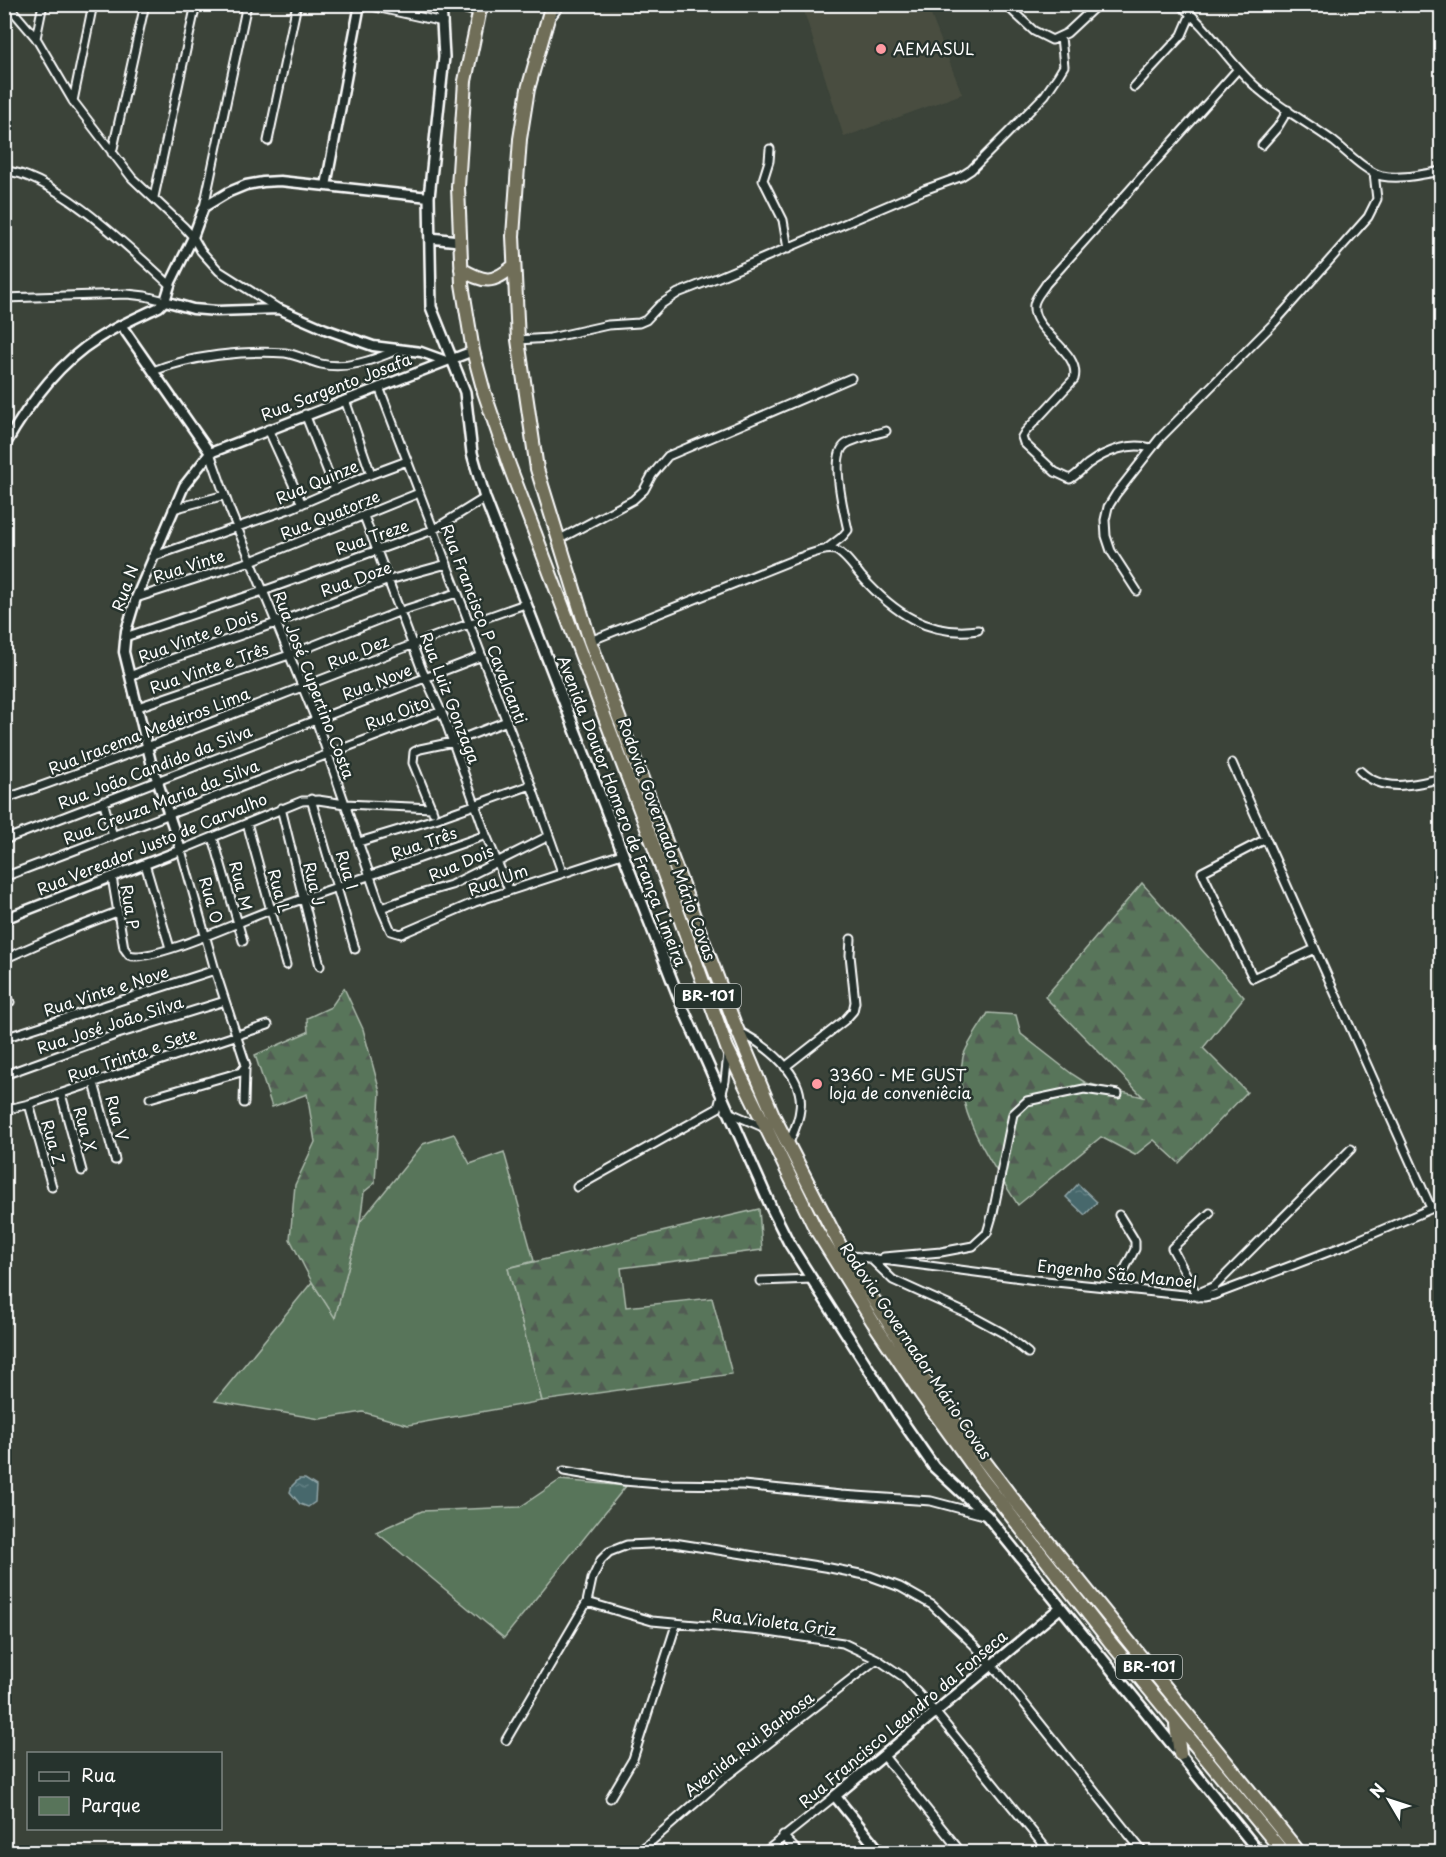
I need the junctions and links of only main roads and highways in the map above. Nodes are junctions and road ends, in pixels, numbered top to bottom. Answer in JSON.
{"nodes":[{"id":1,"x":441,"y":4,"type":"edge"},
{"id":2,"x":449,"y":4,"type":"edge"},
{"id":3,"x":552,"y":4,"type":"edge"},
{"id":4,"x":481,"y":8,"type":"edge"},
{"id":5,"x":430,"y":238,"type":"junction"},
{"id":6,"x":459,"y":241,"type":"junction"},
{"id":7,"x":514,"y":266,"type":"junction"},
{"id":8,"x":462,"y":269,"type":"junction"},
{"id":9,"x":1060,"y":1608,"type":"junction"},
{"id":10,"x":1176,"y":1724,"type":"junction"},
{"id":11,"x":1180,"y":1754,"type":"junction"},
{"id":12,"x":880,"y":1852,"type":"edge"},
{"id":13,"x":1259,"y":1852,"type":"edge"},
{"id":14,"x":1283,"y":1852,"type":"edge"},
{"id":15,"x":1299,"y":1852,"type":"edge"}],
"edges":[{"from":1,"to":5,"type":"main road","name":"Avenida Doutor Homero de França Limeira"},
{"from":2,"to":4,"type":"main road"},
{"from":3,"to":7,"type":"highway","name":"Rodovia Governador Mário Covas","number":"BR-101"},
{"from":4,"to":6,"type":"highway","name":"Rodovia Governador Mário Covas","number":"BR-101"},
{"from":5,"to":6,"type":"main road"},
{"from":5,"to":9,"type":"main road","name":"Avenida Doutor Homero de França Limeira"},
{"from":6,"to":8,"type":"highway","name":"Rodovia Governador Mário Covas","number":"BR-101"},
{"from":7,"to":8,"type":"highway"},
{"from":7,"to":15,"type":"highway","name":"Rodovia Governador Mário Covas","number":"BR-101"},
{"from":8,"to":10,"type":"highway","name":"Rodovia Governador Mário Covas","number":"BR-101"},
{"from":9,"to":11,"type":"main road","name":"Avenida Doutor Homero de França Limeira"},
{"from":9,"to":12,"type":"main road","name":"Rua Francisco Leandro da Fonseca"},
{"from":10,"to":11,"type":"highway"},
{"from":10,"to":14,"type":"highway","name":"Rodovia Governador Mário Covas","number":"BR-101"},
{"from":11,"to":13,"type":"main road","name":"Avenida Doutor Homero de França Limeira"}]}
